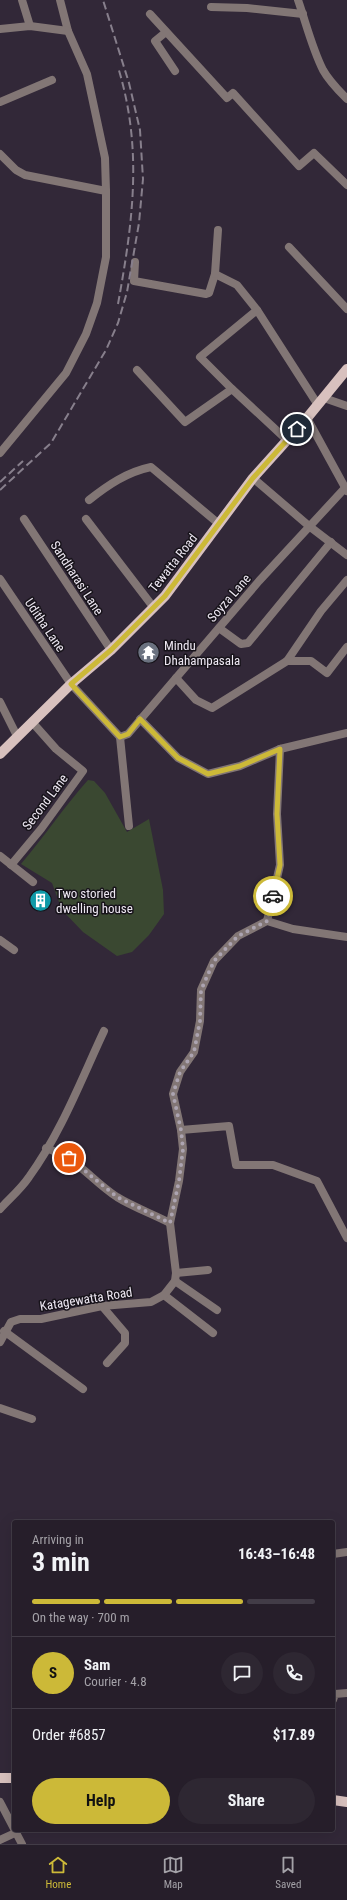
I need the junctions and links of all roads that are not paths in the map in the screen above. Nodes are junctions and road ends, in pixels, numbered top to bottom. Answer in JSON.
{"nodes":[{"id":1,"x":22,"y":0,"type":"edge"},
{"id":2,"x":60,"y":0,"type":"edge"},
{"id":3,"x":298,"y":0,"type":"edge"},
{"id":4,"x":210,"y":7,"type":"dead end"},
{"id":5,"x":150,"y":14,"type":"dead end"},
{"id":6,"x":303,"y":14,"type":"junction"},
{"id":7,"x":30,"y":26,"type":"junction"},
{"id":8,"x":0,"y":29,"type":"edge"},
{"id":9,"x":68,"y":31,"type":"junction"},
{"id":10,"x":166,"y":32,"type":"junction"},
{"id":11,"x":175,"y":71,"type":"dead end"},
{"id":12,"x":52,"y":80,"type":"dead end"},
{"id":13,"x":347,"y":99,"type":"edge"},
{"id":14,"x":0,"y":102,"type":"edge"},
{"id":15,"x":0,"y":154,"type":"edge"},
{"id":16,"x":347,"y":185,"type":"edge"},
{"id":17,"x":106,"y":192,"type":"junction"},
{"id":18,"x":218,"y":230,"type":"dead end"},
{"id":19,"x":289,"y":247,"type":"dead end"},
{"id":20,"x":135,"y":262,"type":"dead end"},
{"id":21,"x":215,"y":274,"type":"junction"},
{"id":22,"x":347,"y":309,"type":"edge"},
{"id":23,"x":257,"y":310,"type":"junction"},
{"id":24,"x":136,"y":370,"type":"dead end"},
{"id":25,"x":347,"y":370,"type":"edge"},
{"id":26,"x":232,"y":389,"type":"junction"},
{"id":27,"x":321,"y":401,"type":"junction"},
{"id":28,"x":347,"y":406,"type":"edge"},
{"id":29,"x":307,"y":418,"type":"junction"},
{"id":30,"x":287,"y":440,"type":"junction"},
{"id":31,"x":0,"y":453,"type":"edge"},
{"id":32,"x":253,"y":478,"type":"junction"},
{"id":33,"x":346,"y":490,"type":"edge"},
{"id":34,"x":88,"y":500,"type":"dead end"},
{"id":35,"x":24,"y":518,"type":"dead end"},
{"id":36,"x":86,"y":519,"type":"dead end"},
{"id":37,"x":219,"y":524,"type":"junction"},
{"id":38,"x":309,"y":526,"type":"junction"},
{"id":39,"x":331,"y":542,"type":"junction"},
{"id":40,"x":347,"y":555,"type":"edge"},
{"id":41,"x":0,"y":579,"type":"edge"},
{"id":42,"x":347,"y":580,"type":"edge"},
{"id":43,"x":154,"y":608,"type":"junction"},
{"id":44,"x":219,"y":628,"type":"junction"},
{"id":45,"x":347,"y":647,"type":"edge"},
{"id":46,"x":111,"y":650,"type":"junction"},
{"id":47,"x":287,"y":662,"type":"junction"},
{"id":48,"x":176,"y":678,"type":"junction"},
{"id":49,"x":71,"y":684,"type":"junction"},
{"id":50,"x":0,"y":702,"type":"edge"},
{"id":51,"x":140,"y":719,"type":"junction"},
{"id":52,"x":32,"y":722,"type":"junction"},
{"id":53,"x":347,"y":733,"type":"edge"},
{"id":54,"x":17,"y":736,"type":"junction"},
{"id":55,"x":120,"y":737,"type":"junction"},
{"id":56,"x":280,"y":749,"type":"junction"},
{"id":57,"x":0,"y":754,"type":"edge"},
{"id":58,"x":129,"y":826,"type":"dead end"},
{"id":59,"x":0,"y":856,"type":"edge"},
{"id":60,"x":11,"y":865,"type":"junction"},
{"id":61,"x":33,"y":882,"type":"dead end"},
{"id":62,"x":267,"y":921,"type":"junction"},
{"id":63,"x":347,"y":937,"type":"edge"},
{"id":64,"x":0,"y":940,"type":"edge"},
{"id":65,"x":14,"y":950,"type":"dead end"},
{"id":66,"x":104,"y":1031,"type":"dead end"},
{"id":67,"x":181,"y":1130,"type":"junction"},
{"id":68,"x":46,"y":1148,"type":"junction"},
{"id":69,"x":0,"y":1209,"type":"edge"},
{"id":70,"x":170,"y":1223,"type":"junction"},
{"id":71,"x":347,"y":1238,"type":"edge"},
{"id":72,"x":208,"y":1270,"type":"dead end"},
{"id":73,"x":175,"y":1277,"type":"junction"},
{"id":74,"x":164,"y":1295,"type":"junction"},
{"id":75,"x":102,"y":1306,"type":"junction"},
{"id":76,"x":217,"y":1310,"type":"dead end"},
{"id":77,"x":4,"y":1332,"type":"junction"},
{"id":78,"x":213,"y":1333,"type":"dead end"},
{"id":79,"x":0,"y":1342,"type":"edge"},
{"id":80,"x":107,"y":1363,"type":"dead end"},
{"id":81,"x":83,"y":1389,"type":"dead end"},
{"id":82,"x":0,"y":1408,"type":"edge"},
{"id":83,"x":32,"y":1419,"type":"dead end"},
{"id":84,"x":347,"y":1552,"type":"edge"},
{"id":85,"x":335,"y":1554,"type":"edge"},
{"id":86,"x":347,"y":1693,"type":"edge"},
{"id":87,"x":335,"y":1694,"type":"edge"},
{"id":88,"x":0,"y":1773,"type":"edge"},
{"id":89,"x":0,"y":1778,"type":"edge"},
{"id":90,"x":12,"y":1778,"type":"edge"},
{"id":91,"x":0,"y":1782,"type":"edge"},
{"id":92,"x":335,"y":1800,"type":"edge"},
{"id":93,"x":0,"y":1802,"type":"edge"},
{"id":94,"x":347,"y":1802,"type":"edge"},
{"id":95,"x":12,"y":1827,"type":"edge"},
{"id":96,"x":15,"y":1833,"type":"joint"},
{"id":97,"x":0,"y":1840,"type":"edge"},
{"id":98,"x":22,"y":1844,"type":"edge"}],
"edges":[{"from":1,"to":7,"type":"street"},
{"from":2,"to":9,"type":"street"},
{"from":3,"to":6,"type":"street"},
{"from":4,"to":6,"type":"street"},
{"from":5,"to":10,"type":"street"},
{"from":6,"to":13,"type":"street"},
{"from":7,"to":8,"type":"street"},
{"from":7,"to":9,"type":"street"},
{"from":9,"to":17,"type":"street"},
{"from":10,"to":11,"type":"street"},
{"from":10,"to":16,"type":"street"},
{"from":12,"to":14,"type":"street"},
{"from":15,"to":17,"type":"street"},
{"from":17,"to":31,"type":"street"},
{"from":18,"to":21,"type":"street"},
{"from":19,"to":22,"type":"street"},
{"from":20,"to":21,"type":"street"},
{"from":21,"to":23,"type":"street"},
{"from":23,"to":26,"type":"street"},
{"from":23,"to":27,"type":"street"},
{"from":24,"to":26,"type":"street"},
{"from":25,"to":27,"type":"main road","name":"Tewatta Road"},
{"from":26,"to":30,"type":"street"},
{"from":27,"to":28,"type":"street"},
{"from":27,"to":29,"type":"main road","name":"Tewatta Road"},
{"from":29,"to":30,"type":"main road","name":"Tewatta Road"},
{"from":29,"to":33,"type":"street"},
{"from":30,"to":32,"type":"main road","name":"Tewatta Road"},
{"from":32,"to":37,"type":"main road","name":"Tewatta Road"},
{"from":32,"to":38,"type":"street"},
{"from":33,"to":38,"type":"street","name":"Soyza Lane"},
{"from":34,"to":37,"type":"street"},
{"from":35,"to":46,"type":"street","name":"Sandharasi Lane"},
{"from":36,"to":43,"type":"street"},
{"from":37,"to":43,"type":"main road","name":"Tewatta Road"},
{"from":38,"to":39,"type":"street"},
{"from":38,"to":44,"type":"street","name":"Soyza Lane"},
{"from":39,"to":40,"type":"street"},
{"from":39,"to":44,"type":"street"},
{"from":41,"to":49,"type":"street","name":"Uditha Lane"},
{"from":42,"to":47,"type":"street"},
{"from":43,"to":46,"type":"main road","name":"Tewatta Road"},
{"from":44,"to":48,"type":"street","name":"Soyza Lane"},
{"from":45,"to":47,"type":"street"},
{"from":46,"to":49,"type":"main road","name":"Tewatta Road"},
{"from":47,"to":48,"type":"street"},
{"from":48,"to":51,"type":"street","name":"Soyza Lane"},
{"from":49,"to":52,"type":"main road","name":"Tewatta Road"},
{"from":49,"to":55,"type":"street"},
{"from":50,"to":54,"type":"street"},
{"from":51,"to":55,"type":"street","name":"Soyza Lane"},
{"from":51,"to":56,"type":"street"},
{"from":52,"to":54,"type":"main road","name":"Tewatta Road"},
{"from":52,"to":60,"type":"street","name":"Second Lane"},
{"from":53,"to":56,"type":"street"},
{"from":54,"to":57,"type":"main road","name":"Tewatta Road"},
{"from":55,"to":58,"type":"street"},
{"from":56,"to":62,"type":"street"},
{"from":59,"to":60,"type":"street"},
{"from":60,"to":61,"type":"street"},
{"from":62,"to":63,"type":"street"},
{"from":62,"to":67,"type":"street"},
{"from":64,"to":65,"type":"street"},
{"from":66,"to":68,"type":"street"},
{"from":67,"to":70,"type":"street"},
{"from":67,"to":71,"type":"street"},
{"from":68,"to":69,"type":"street"},
{"from":68,"to":70,"type":"street"},
{"from":70,"to":73,"type":"street"},
{"from":72,"to":73,"type":"street"},
{"from":73,"to":74,"type":"street","name":"Katagewatta Road"},
{"from":73,"to":76,"type":"street"},
{"from":74,"to":75,"type":"street","name":"Katagewatta Road"},
{"from":74,"to":78,"type":"street"},
{"from":75,"to":77,"type":"street","name":"Katagewatta Road"},
{"from":75,"to":80,"type":"street"},
{"from":77,"to":79,"type":"street","name":"Katagewatta Road"},
{"from":77,"to":81,"type":"street"},
{"from":82,"to":83,"type":"street"},
{"from":84,"to":85,"type":"street"},
{"from":86,"to":87,"type":"street"},
{"from":88,"to":90,"type":"main road"},
{"from":89,"to":90,"type":"main road"},
{"from":90,"to":91,"type":"main road"},
{"from":92,"to":94,"type":"main road"},
{"from":93,"to":95,"type":"street"},
{"from":96,"to":97,"type":"street"},
{"from":96,"to":98,"type":"street"}]}
